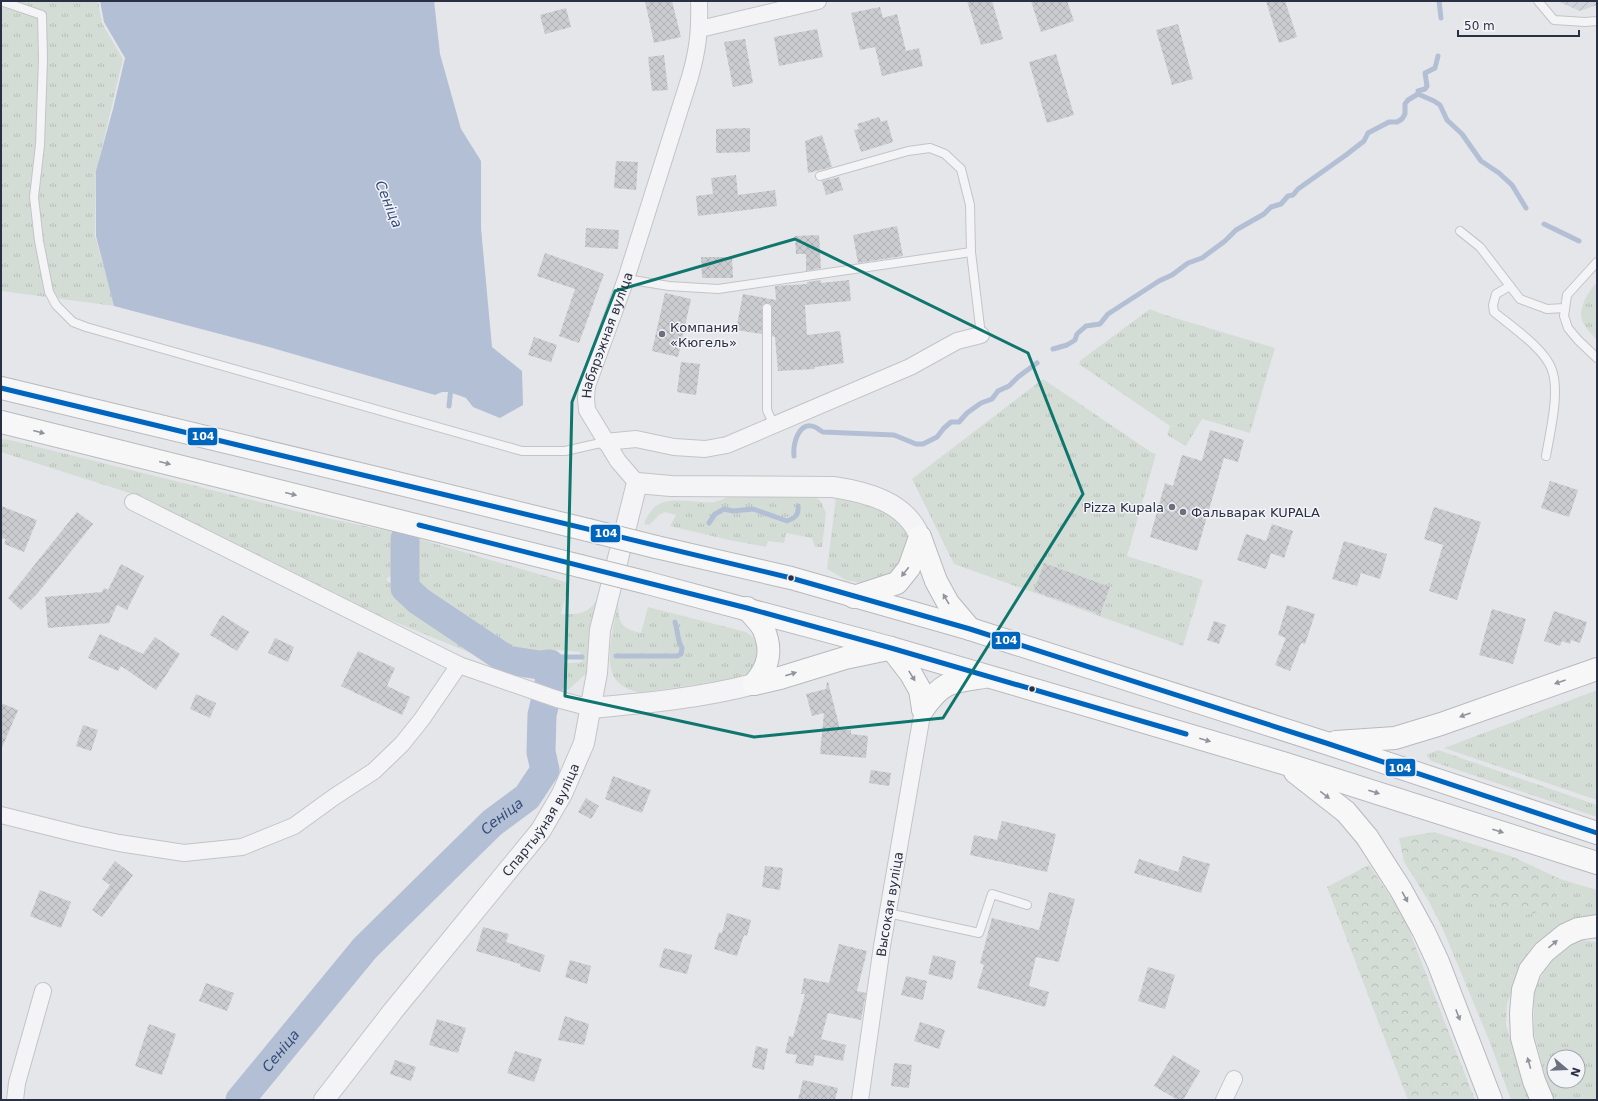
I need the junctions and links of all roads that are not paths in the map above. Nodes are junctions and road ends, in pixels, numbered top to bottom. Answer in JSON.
{"nodes":[{"id":1,"x":1,"y":1,"type":"edge"},
{"id":2,"x":699,"y":1,"type":"edge"},
{"id":3,"x":818,"y":1,"type":"edge"},
{"id":4,"x":1538,"y":1,"type":"edge"},
{"id":5,"x":1597,"y":21,"type":"edge"},
{"id":6,"x":700,"y":29,"type":"junction"},
{"id":7,"x":820,"y":176,"type":"dead end"},
{"id":8,"x":1460,"y":231,"type":"dead end"},
{"id":9,"x":970,"y":252,"type":"junction"},
{"id":10,"x":1597,"y":262,"type":"edge"},
{"id":11,"x":626,"y":279,"type":"junction"},
{"id":12,"x":1510,"y":286,"type":"junction"},
{"id":13,"x":767,"y":308,"type":"dead end"},
{"id":14,"x":1565,"y":308,"type":"junction"},
{"id":15,"x":981,"y":335,"type":"joint"},
{"id":16,"x":1597,"y":358,"type":"edge"},
{"id":17,"x":1,"y":388,"type":"edge"},
{"id":18,"x":1,"y":422,"type":"edge"},
{"id":19,"x":774,"y":426,"type":"junction"},
{"id":20,"x":605,"y":442,"type":"junction"},
{"id":21,"x":1546,"y":456,"type":"dead end"},
{"id":22,"x":637,"y":483,"type":"junction"},
{"id":23,"x":133,"y":502,"type":"dead end"},
{"id":24,"x":920,"y":537,"type":"junction"},
{"id":25,"x":854,"y":597,"type":"junction"},
{"id":26,"x":747,"y":608,"type":"junction"},
{"id":27,"x":970,"y":629,"type":"junction"},
{"id":28,"x":891,"y":648,"type":"junction"},
{"id":29,"x":459,"y":665,"type":"junction"},
{"id":30,"x":1597,"y":669,"type":"edge"},
{"id":31,"x":988,"y":676,"type":"junction"},
{"id":32,"x":754,"y":684,"type":"junction"},
{"id":33,"x":591,"y":708,"type":"junction"},
{"id":34,"x":923,"y":709,"type":"junction"},
{"id":35,"x":1326,"y":743,"type":"junction"},
{"id":36,"x":1283,"y":763,"type":"junction"},
{"id":37,"x":1,"y":815,"type":"edge"},
{"id":38,"x":1597,"y":833,"type":"edge"},
{"id":39,"x":1597,"y":863,"type":"edge"},
{"id":40,"x":1027,"y":905,"type":"dead end"},
{"id":41,"x":888,"y":912,"type":"junction"},
{"id":42,"x":1597,"y":926,"type":"edge"},
{"id":43,"x":43,"y":991,"type":"dead end"},
{"id":44,"x":1234,"y":1079,"type":"dead end"},
{"id":45,"x":15,"y":1100,"type":"edge"},
{"id":46,"x":324,"y":1100,"type":"edge"},
{"id":47,"x":860,"y":1100,"type":"edge"},
{"id":48,"x":1224,"y":1100,"type":"edge"},
{"id":49,"x":1490,"y":1100,"type":"edge"},
{"id":50,"x":1542,"y":1100,"type":"edge"}],
"edges":[{"from":1,"to":20,"type":"lane"},
{"from":2,"to":6,"type":"street","name":"Набярэжная вуліца"},
{"from":3,"to":6,"type":"street"},
{"from":4,"to":5,"type":"lane"},
{"from":6,"to":11,"type":"street","name":"Набярэжная вуліца"},
{"from":7,"to":9,"type":"lane"},
{"from":8,"to":12,"type":"lane"},
{"from":9,"to":11,"type":"lane"},
{"from":9,"to":15,"type":"lane"},
{"from":10,"to":14,"type":"lane"},
{"from":11,"to":20,"type":"street","name":"Набярэжная вуліца"},
{"from":12,"to":14,"type":"lane"},
{"from":12,"to":21,"type":"lane"},
{"from":13,"to":19,"type":"lane"},
{"from":14,"to":16,"type":"lane"},
{"from":15,"to":19,"type":"street"},
{"from":17,"to":25,"type":"highway","bridge":true},
{"from":18,"to":26,"type":"highway","one_way":true,"bridge":true},
{"from":19,"to":20,"type":"street"},
{"from":20,"to":22,"type":"street","name":"Набярэжная вуліца"},
{"from":22,"to":24,"type":"street"},
{"from":22,"to":33,"type":"street","name":"Спартыўная вуліца"},
{"from":23,"to":29,"type":"street"},
{"from":24,"to":25,"type":"highway","one_way":true},
{"from":27,"to":24,"type":"highway","one_way":true},
{"from":25,"to":27,"type":"highway"},
{"from":26,"to":28,"type":"highway"},
{"from":26,"to":32,"type":"highway"},
{"from":27,"to":35,"type":"highway"},
{"from":28,"to":31,"type":"highway"},
{"from":32,"to":28,"type":"highway","one_way":true},
{"from":28,"to":34,"type":"highway","one_way":true},
{"from":29,"to":33,"type":"street"},
{"from":29,"to":37,"type":"street"},
{"from":30,"to":35,"type":"highway","one_way":true},
{"from":31,"to":34,"type":"highway"},
{"from":31,"to":36,"type":"highway","one_way":true},
{"from":32,"to":33,"type":"street"},
{"from":33,"to":46,"type":"street","name":"Спартыўная вуліца"},
{"from":34,"to":41,"type":"street","name":"Высокая вуліца"},
{"from":35,"to":38,"type":"highway"},
{"from":36,"to":39,"type":"highway","one_way":true},
{"from":36,"to":49,"type":"highway","one_way":true},
{"from":40,"to":41,"type":"lane"},
{"from":41,"to":47,"type":"street","name":"Высокая вуліца"},
{"from":50,"to":42,"type":"highway","one_way":true},
{"from":43,"to":45,"type":"street"},
{"from":44,"to":48,"type":"street"}]}
